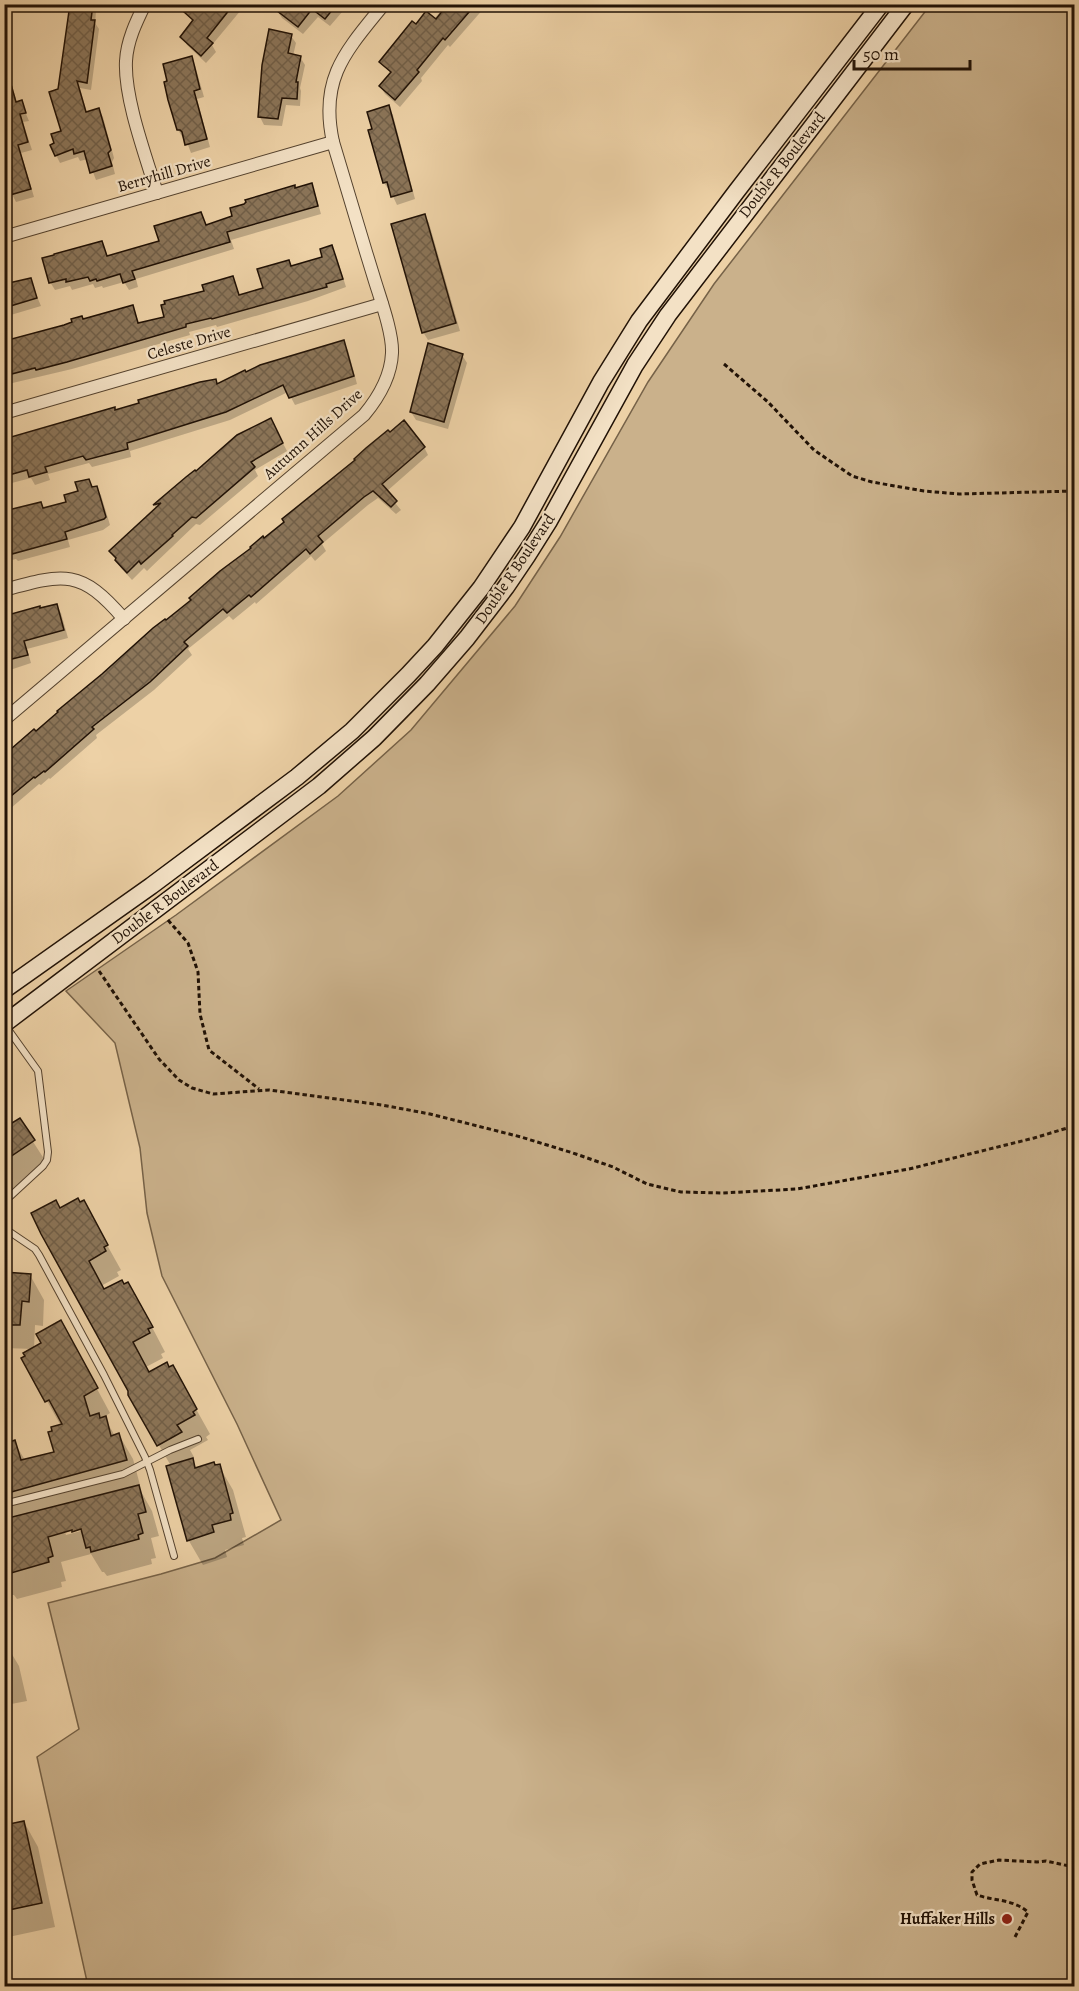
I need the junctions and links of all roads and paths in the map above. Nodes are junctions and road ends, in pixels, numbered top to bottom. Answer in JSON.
{"nodes":[{"id":1,"x":146,"y":4,"type":"edge"},
{"id":2,"x":384,"y":4,"type":"edge"},
{"id":3,"x":881,"y":4,"type":"edge"},
{"id":4,"x":906,"y":4,"type":"edge"},
{"id":5,"x":333,"y":142,"type":"junction"},
{"id":6,"x":157,"y":193,"type":"junction"},
{"id":7,"x":4,"y":237,"type":"edge"},
{"id":8,"x":382,"y":304,"type":"junction"},
{"id":9,"x":724,"y":364,"type":"dead end"},
{"id":10,"x":4,"y":413,"type":"edge"},
{"id":11,"x":1074,"y":491,"type":"edge"},
{"id":12,"x":4,"y":590,"type":"edge"},
{"id":13,"x":124,"y":619,"type":"junction"},
{"id":14,"x":4,"y":720,"type":"edge"},
{"id":15,"x":167,"y":918,"type":"dead end"},
{"id":16,"x":99,"y":971,"type":"dead end"},
{"id":17,"x":4,"y":990,"type":"edge"},
{"id":18,"x":4,"y":1024,"type":"edge"},
{"id":19,"x":260,"y":1090,"type":"junction"},
{"id":20,"x":1074,"y":1126,"type":"edge"},
{"id":21,"x":4,"y":1202,"type":"edge"},
{"id":22,"x":4,"y":1228,"type":"edge"},
{"id":23,"x":198,"y":1439,"type":"dead end"},
{"id":24,"x":147,"y":1463,"type":"junction"},
{"id":25,"x":4,"y":1504,"type":"edge"},
{"id":26,"x":174,"y":1556,"type":"dead end"},
{"id":27,"x":1074,"y":1867,"type":"edge"},
{"id":28,"x":1015,"y":1937,"type":"dead end"}],
"edges":[{"from":1,"to":6,"type":"street"},
{"from":2,"to":5,"type":"street","name":"Autumn Hills Drive"},
{"from":3,"to":17,"type":"main road","name":"Double R Boulevard"},
{"from":4,"to":18,"type":"main road","name":"Double R Boulevard"},
{"from":5,"to":6,"type":"street","name":"Berryhill Drive"},
{"from":5,"to":8,"type":"street","name":"Autumn Hills Drive"},
{"from":6,"to":7,"type":"street","name":"Berryhill Drive"},
{"from":8,"to":10,"type":"street","name":"Celeste Drive"},
{"from":8,"to":13,"type":"street","name":"Autumn Hills Drive"},
{"from":9,"to":11,"type":"path"},
{"from":12,"to":13,"type":"street"},
{"from":13,"to":14,"type":"street","name":"Autumn Hills Drive"},
{"from":15,"to":19,"type":"path"},
{"from":16,"to":19,"type":"path"},
{"from":18,"to":21,"type":"lane"},
{"from":19,"to":20,"type":"path"},
{"from":22,"to":24,"type":"lane"},
{"from":23,"to":24,"type":"lane"},
{"from":24,"to":25,"type":"lane"},
{"from":24,"to":26,"type":"lane"},
{"from":27,"to":28,"type":"path"}]}
